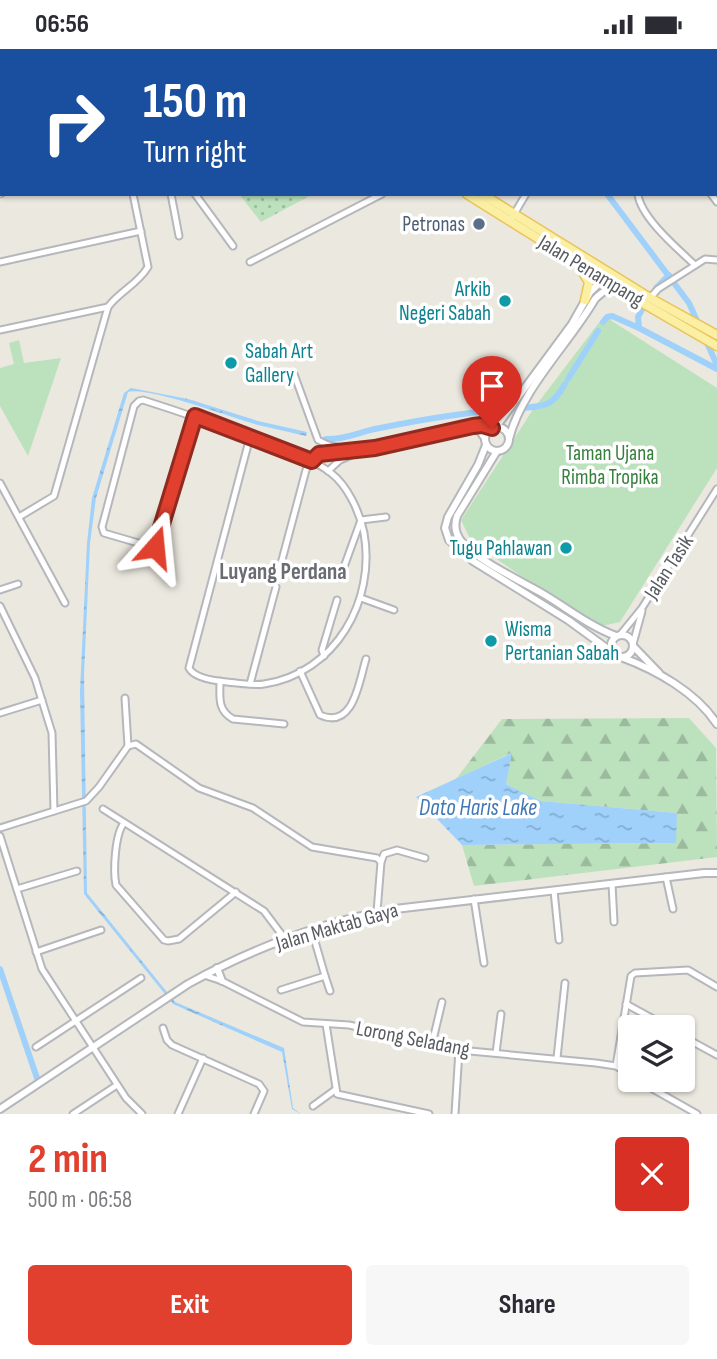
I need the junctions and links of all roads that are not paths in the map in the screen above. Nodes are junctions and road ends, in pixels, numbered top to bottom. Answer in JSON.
{"nodes":[{"id":1,"x":133,"y":196,"type":"edge"},
{"id":2,"x":171,"y":196,"type":"edge"},
{"id":3,"x":196,"y":196,"type":"edge"},
{"id":4,"x":378,"y":196,"type":"edge"},
{"id":5,"x":471,"y":196,"type":"edge"},
{"id":6,"x":484,"y":196,"type":"edge"},
{"id":7,"x":525,"y":196,"type":"edge"},
{"id":8,"x":638,"y":196,"type":"edge"},
{"id":9,"x":512,"y":218,"type":"junction"},
{"id":10,"x":141,"y":231,"type":"junction"},
{"id":11,"x":179,"y":236,"type":"dead end"},
{"id":12,"x":233,"y":246,"type":"dead end"},
{"id":13,"x":717,"y":260,"type":"edge"},
{"id":14,"x":0,"y":262,"type":"edge"},
{"id":15,"x":250,"y":262,"type":"dead end"},
{"id":16,"x":575,"y":262,"type":"junction"},
{"id":17,"x":695,"y":265,"type":"junction"},
{"id":18,"x":619,"y":278,"type":"junction"},
{"id":19,"x":603,"y":280,"type":"junction"},
{"id":20,"x":593,"y":288,"type":"junction"},
{"id":21,"x":625,"y":293,"type":"junction"},
{"id":22,"x":595,"y":299,"type":"junction"},
{"id":23,"x":585,"y":300,"type":"junction"},
{"id":24,"x":650,"y":303,"type":"junction"},
{"id":25,"x":108,"y":307,"type":"junction"},
{"id":26,"x":0,"y":330,"type":"edge"},
{"id":27,"x":714,"y":334,"type":"edge"},
{"id":28,"x":717,"y":346,"type":"edge"},
{"id":29,"x":294,"y":374,"type":"dead end"},
{"id":30,"x":195,"y":416,"type":"junction"},
{"id":31,"x":494,"y":428,"type":"junction"},
{"id":32,"x":463,"y":429,"type":"junction"},
{"id":33,"x":250,"y":437,"type":"junction"},
{"id":34,"x":509,"y":439,"type":"junction"},
{"id":35,"x":486,"y":442,"type":"junction"},
{"id":36,"x":351,"y":449,"type":"junction"},
{"id":37,"x":365,"y":449,"type":"junction"},
{"id":38,"x":497,"y":451,"type":"junction"},
{"id":39,"x":312,"y":461,"type":"junction"},
{"id":40,"x":331,"y":473,"type":"junction"},
{"id":41,"x":0,"y":483,"type":"edge"},
{"id":42,"x":717,"y":489,"type":"edge"},
{"id":43,"x":19,"y":517,"type":"junction"},
{"id":44,"x":386,"y":517,"type":"dead end"},
{"id":45,"x":361,"y":520,"type":"junction"},
{"id":46,"x":282,"y":560,"type":"dead end"},
{"id":47,"x":340,"y":578,"type":"dead end"},
{"id":48,"x":18,"y":583,"type":"dead end"},
{"id":49,"x":276,"y":587,"type":"dead end"},
{"id":50,"x":0,"y":590,"type":"edge"},
{"id":51,"x":362,"y":598,"type":"junction"},
{"id":52,"x":337,"y":600,"type":"dead end"},
{"id":53,"x":65,"y":603,"type":"dead end"},
{"id":54,"x":0,"y":606,"type":"edge"},
{"id":55,"x":642,"y":608,"type":"junction"},
{"id":56,"x":394,"y":610,"type":"dead end"},
{"id":57,"x":618,"y":636,"type":"junction"},
{"id":58,"x":633,"y":645,"type":"junction"},
{"id":59,"x":612,"y":652,"type":"junction"},
{"id":60,"x":324,"y":656,"type":"junction"},
{"id":61,"x":621,"y":657,"type":"junction"},
{"id":62,"x":366,"y":659,"type":"dead end"},
{"id":63,"x":300,"y":671,"type":"junction"},
{"id":64,"x":660,"y":674,"type":"junction"},
{"id":65,"x":220,"y":681,"type":"junction"},
{"id":66,"x":250,"y":684,"type":"junction"},
{"id":67,"x":125,"y":698,"type":"dead end"},
{"id":68,"x":42,"y":700,"type":"junction"},
{"id":69,"x":0,"y":713,"type":"edge"},
{"id":70,"x":284,"y":724,"type":"dead end"},
{"id":71,"x":717,"y":724,"type":"edge"},
{"id":72,"x":128,"y":746,"type":"junction"},
{"id":73,"x":103,"y":809,"type":"dead end"},
{"id":74,"x":54,"y":811,"type":"junction"},
{"id":75,"x":124,"y":823,"type":"junction"},
{"id":76,"x":0,"y":828,"type":"edge"},
{"id":77,"x":0,"y":836,"type":"edge"},
{"id":78,"x":425,"y":858,"type":"dead end"},
{"id":79,"x":381,"y":862,"type":"junction"},
{"id":80,"x":78,"y":871,"type":"dead end"},
{"id":81,"x":717,"y":873,"type":"edge"},
{"id":82,"x":666,"y":877,"type":"junction"},
{"id":83,"x":612,"y":884,"type":"junction"},
{"id":84,"x":17,"y":889,"type":"junction"},
{"id":85,"x":554,"y":891,"type":"junction"},
{"id":86,"x":236,"y":892,"type":"junction"},
{"id":87,"x":474,"y":899,"type":"junction"},
{"id":88,"x":673,"y":909,"type":"dead end"},
{"id":89,"x":377,"y":912,"type":"junction"},
{"id":90,"x":614,"y":922,"type":"dead end"},
{"id":91,"x":101,"y":930,"type":"dead end"},
{"id":92,"x":312,"y":931,"type":"junction"},
{"id":93,"x":285,"y":939,"type":"junction"},
{"id":94,"x":559,"y":940,"type":"dead end"},
{"id":95,"x":36,"y":952,"type":"junction"},
{"id":96,"x":485,"y":963,"type":"dead end"},
{"id":97,"x":217,"y":968,"type":"junction"},
{"id":98,"x":204,"y":975,"type":"junction"},
{"id":99,"x":325,"y":976,"type":"junction"},
{"id":100,"x":141,"y":978,"type":"dead end"},
{"id":101,"x":222,"y":981,"type":"junction"},
{"id":102,"x":565,"y":983,"type":"dead end"},
{"id":103,"x":717,"y":987,"type":"edge"},
{"id":104,"x":281,"y":990,"type":"dead end"},
{"id":105,"x":330,"y":991,"type":"dead end"},
{"id":106,"x":442,"y":1002,"type":"dead end"},
{"id":107,"x":626,"y":1005,"type":"junction"},
{"id":108,"x":501,"y":1014,"type":"dead end"},
{"id":109,"x":645,"y":1015,"type":"edge"},
{"id":110,"x":75,"y":1020,"type":"junction"},
{"id":111,"x":326,"y":1024,"type":"junction"},
{"id":112,"x":163,"y":1028,"type":"dead end"},
{"id":113,"x":695,"y":1043,"type":"edge"},
{"id":114,"x":432,"y":1044,"type":"junction"},
{"id":115,"x":93,"y":1046,"type":"junction"},
{"id":116,"x":36,"y":1047,"type":"dead end"},
{"id":117,"x":459,"y":1050,"type":"junction"},
{"id":118,"x":496,"y":1053,"type":"junction"},
{"id":119,"x":717,"y":1055,"type":"edge"},
{"id":120,"x":203,"y":1058,"type":"junction"},
{"id":121,"x":557,"y":1058,"type":"junction"},
{"id":122,"x":616,"y":1066,"type":"joint"},
{"id":123,"x":117,"y":1085,"type":"junction"},
{"id":124,"x":335,"y":1090,"type":"junction"},
{"id":125,"x":656,"y":1092,"type":"edge"},
{"id":126,"x":313,"y":1107,"type":"dead end"},
{"id":127,"x":0,"y":1109,"type":"edge"},
{"id":128,"x":685,"y":1111,"type":"edge"},
{"id":129,"x":73,"y":1114,"type":"edge"},
{"id":130,"x":142,"y":1114,"type":"edge"},
{"id":131,"x":178,"y":1114,"type":"edge"},
{"id":132,"x":254,"y":1114,"type":"edge"},
{"id":133,"x":429,"y":1114,"type":"edge"},
{"id":134,"x":455,"y":1114,"type":"edge"},
{"id":135,"x":697,"y":1114,"type":"edge"}],
"edges":[{"from":1,"to":10,"type":"street"},
{"from":2,"to":11,"type":"street"},
{"from":3,"to":12,"type":"street"},
{"from":4,"to":15,"type":"street"},
{"from":5,"to":9,"type":"main road","name":"Jalan Penampang"},
{"from":6,"to":9,"type":"main road","name":"Jalan Penampang"},
{"from":7,"to":9,"type":"street"},
{"from":8,"to":17,"type":"street"},
{"from":9,"to":16,"type":"main road","name":"Jalan Penampang"},
{"from":9,"to":18,"type":"main road","name":"Jalan Penampang"},
{"from":10,"to":14,"type":"street"},
{"from":10,"to":25,"type":"street"},
{"from":13,"to":17,"type":"street"},
{"from":16,"to":19,"type":"main road","name":"Jalan Penampang"},
{"from":16,"to":23,"type":"main road"},
{"from":17,"to":24,"type":"street"},
{"from":18,"to":19,"type":"main road"},
{"from":18,"to":24,"type":"main road","name":"Jalan Penampang"},
{"from":19,"to":20,"type":"street"},
{"from":19,"to":21,"type":"main road","name":"Jalan Penampang"},
{"from":20,"to":22,"type":"street"},
{"from":20,"to":23,"type":"street"},
{"from":21,"to":22,"type":"street"},
{"from":21,"to":24,"type":"main road","name":"Jalan Penampang"},
{"from":22,"to":34,"type":"street"},
{"from":23,"to":31,"type":"street"},
{"from":24,"to":27,"type":"main road","name":"Jalan Penampang"},
{"from":24,"to":28,"type":"main road","name":"Jalan Penampang"},
{"from":25,"to":26,"type":"street"},
{"from":25,"to":43,"type":"street"},
{"from":29,"to":36,"type":"street"},
{"from":30,"to":30,"type":"street"},
{"from":30,"to":33,"type":"street"},
{"from":31,"to":32,"type":"street"},
{"from":31,"to":34,"type":"street"},
{"from":31,"to":35,"type":"street"},
{"from":32,"to":35,"type":"street"},
{"from":32,"to":37,"type":"street"},
{"from":33,"to":39,"type":"street"},
{"from":33,"to":65,"type":"street"},
{"from":34,"to":38,"type":"street"},
{"from":35,"to":38,"type":"street"},
{"from":35,"to":59,"type":"street"},
{"from":36,"to":37,"type":"street"},
{"from":36,"to":39,"type":"street"},
{"from":37,"to":40,"type":"street"},
{"from":38,"to":57,"type":"street"},
{"from":39,"to":40,"type":"street"},
{"from":39,"to":46,"type":"street"},
{"from":40,"to":45,"type":"street"},
{"from":41,"to":43,"type":"street"},
{"from":42,"to":55,"type":"street","name":"Jalan Tasik"},
{"from":43,"to":53,"type":"street"},
{"from":44,"to":45,"type":"street"},
{"from":45,"to":47,"type":"street"},
{"from":45,"to":51,"type":"street"},
{"from":48,"to":50,"type":"street"},
{"from":49,"to":66,"type":"street"},
{"from":51,"to":56,"type":"street"},
{"from":51,"to":60,"type":"street"},
{"from":52,"to":60,"type":"street"},
{"from":54,"to":68,"type":"street"},
{"from":55,"to":57,"type":"street","name":"Jalan Tasik"},
{"from":55,"to":58,"type":"street","name":"Jalan Tasik"},
{"from":57,"to":58,"type":"street"},
{"from":57,"to":59,"type":"street"},
{"from":58,"to":61,"type":"street"},
{"from":58,"to":64,"type":"street"},
{"from":59,"to":61,"type":"street"},
{"from":60,"to":63,"type":"street"},
{"from":61,"to":64,"type":"street"},
{"from":62,"to":63,"type":"street"},
{"from":63,"to":66,"type":"street"},
{"from":64,"to":71,"type":"street"},
{"from":65,"to":66,"type":"street"},
{"from":65,"to":70,"type":"street"},
{"from":67,"to":72,"type":"street"},
{"from":68,"to":69,"type":"street"},
{"from":68,"to":74,"type":"street"},
{"from":72,"to":74,"type":"street"},
{"from":72,"to":79,"type":"street"},
{"from":73,"to":75,"type":"street"},
{"from":74,"to":76,"type":"street"},
{"from":75,"to":86,"type":"street"},
{"from":75,"to":86,"type":"street"},
{"from":77,"to":84,"type":"street"},
{"from":78,"to":79,"type":"street"},
{"from":79,"to":89,"type":"street"},
{"from":80,"to":84,"type":"street"},
{"from":81,"to":82,"type":"street","name":"Jalan Maktab Gaya"},
{"from":82,"to":83,"type":"street","name":"Jalan Maktab Gaya"},
{"from":82,"to":88,"type":"street"},
{"from":83,"to":85,"type":"street","name":"Jalan Maktab Gaya"},
{"from":83,"to":90,"type":"street"},
{"from":84,"to":95,"type":"street"},
{"from":85,"to":87,"type":"street","name":"Jalan Maktab Gaya"},
{"from":85,"to":94,"type":"street"},
{"from":86,"to":93,"type":"street"},
{"from":87,"to":89,"type":"street","name":"Jalan Maktab Gaya"},
{"from":87,"to":96,"type":"street"},
{"from":89,"to":92,"type":"street","name":"Jalan Maktab Gaya"},
{"from":91,"to":95,"type":"street"},
{"from":92,"to":93,"type":"street","name":"Jalan Maktab Gaya"},
{"from":92,"to":99,"type":"street"},
{"from":93,"to":97,"type":"street","name":"Jalan Maktab Gaya"},
{"from":95,"to":110,"type":"street"},
{"from":97,"to":98,"type":"street","name":"Jalan Maktab Gaya"},
{"from":97,"to":101,"type":"street"},
{"from":98,"to":101,"type":"street","name":"Lorong Seladang"},
{"from":98,"to":115,"type":"street","name":"Jalan Maktab Gaya"},
{"from":99,"to":104,"type":"street"},
{"from":99,"to":105,"type":"street"},
{"from":100,"to":110,"type":"street"},
{"from":101,"to":111,"type":"street","name":"Lorong Seladang"},
{"from":102,"to":121,"type":"street"},
{"from":103,"to":107,"type":"street"},
{"from":106,"to":114,"type":"street"},
{"from":107,"to":109,"type":"street"},
{"from":107,"to":122,"type":"street"},
{"from":108,"to":118,"type":"street"},
{"from":110,"to":115,"type":"street"},
{"from":110,"to":116,"type":"street"},
{"from":111,"to":114,"type":"street","name":"Lorong Seladang"},
{"from":111,"to":124,"type":"street"},
{"from":112,"to":120,"type":"street"},
{"from":113,"to":119,"type":"street"},
{"from":114,"to":117,"type":"street","name":"Lorong Seladang"},
{"from":115,"to":123,"type":"street"},
{"from":115,"to":127,"type":"street","name":"Jalan Maktab Gaya"},
{"from":117,"to":118,"type":"street","name":"Lorong Seladang"},
{"from":117,"to":134,"type":"street"},
{"from":118,"to":121,"type":"street","name":"Lorong Seladang"},
{"from":120,"to":131,"type":"street"},
{"from":120,"to":132,"type":"street"},
{"from":121,"to":122,"type":"street","name":"Lorong Seladang"},
{"from":123,"to":129,"type":"street"},
{"from":123,"to":130,"type":"street"},
{"from":124,"to":126,"type":"street"},
{"from":124,"to":133,"type":"street"},
{"from":125,"to":128,"type":"street"},
{"from":128,"to":135,"type":"street"}]}
